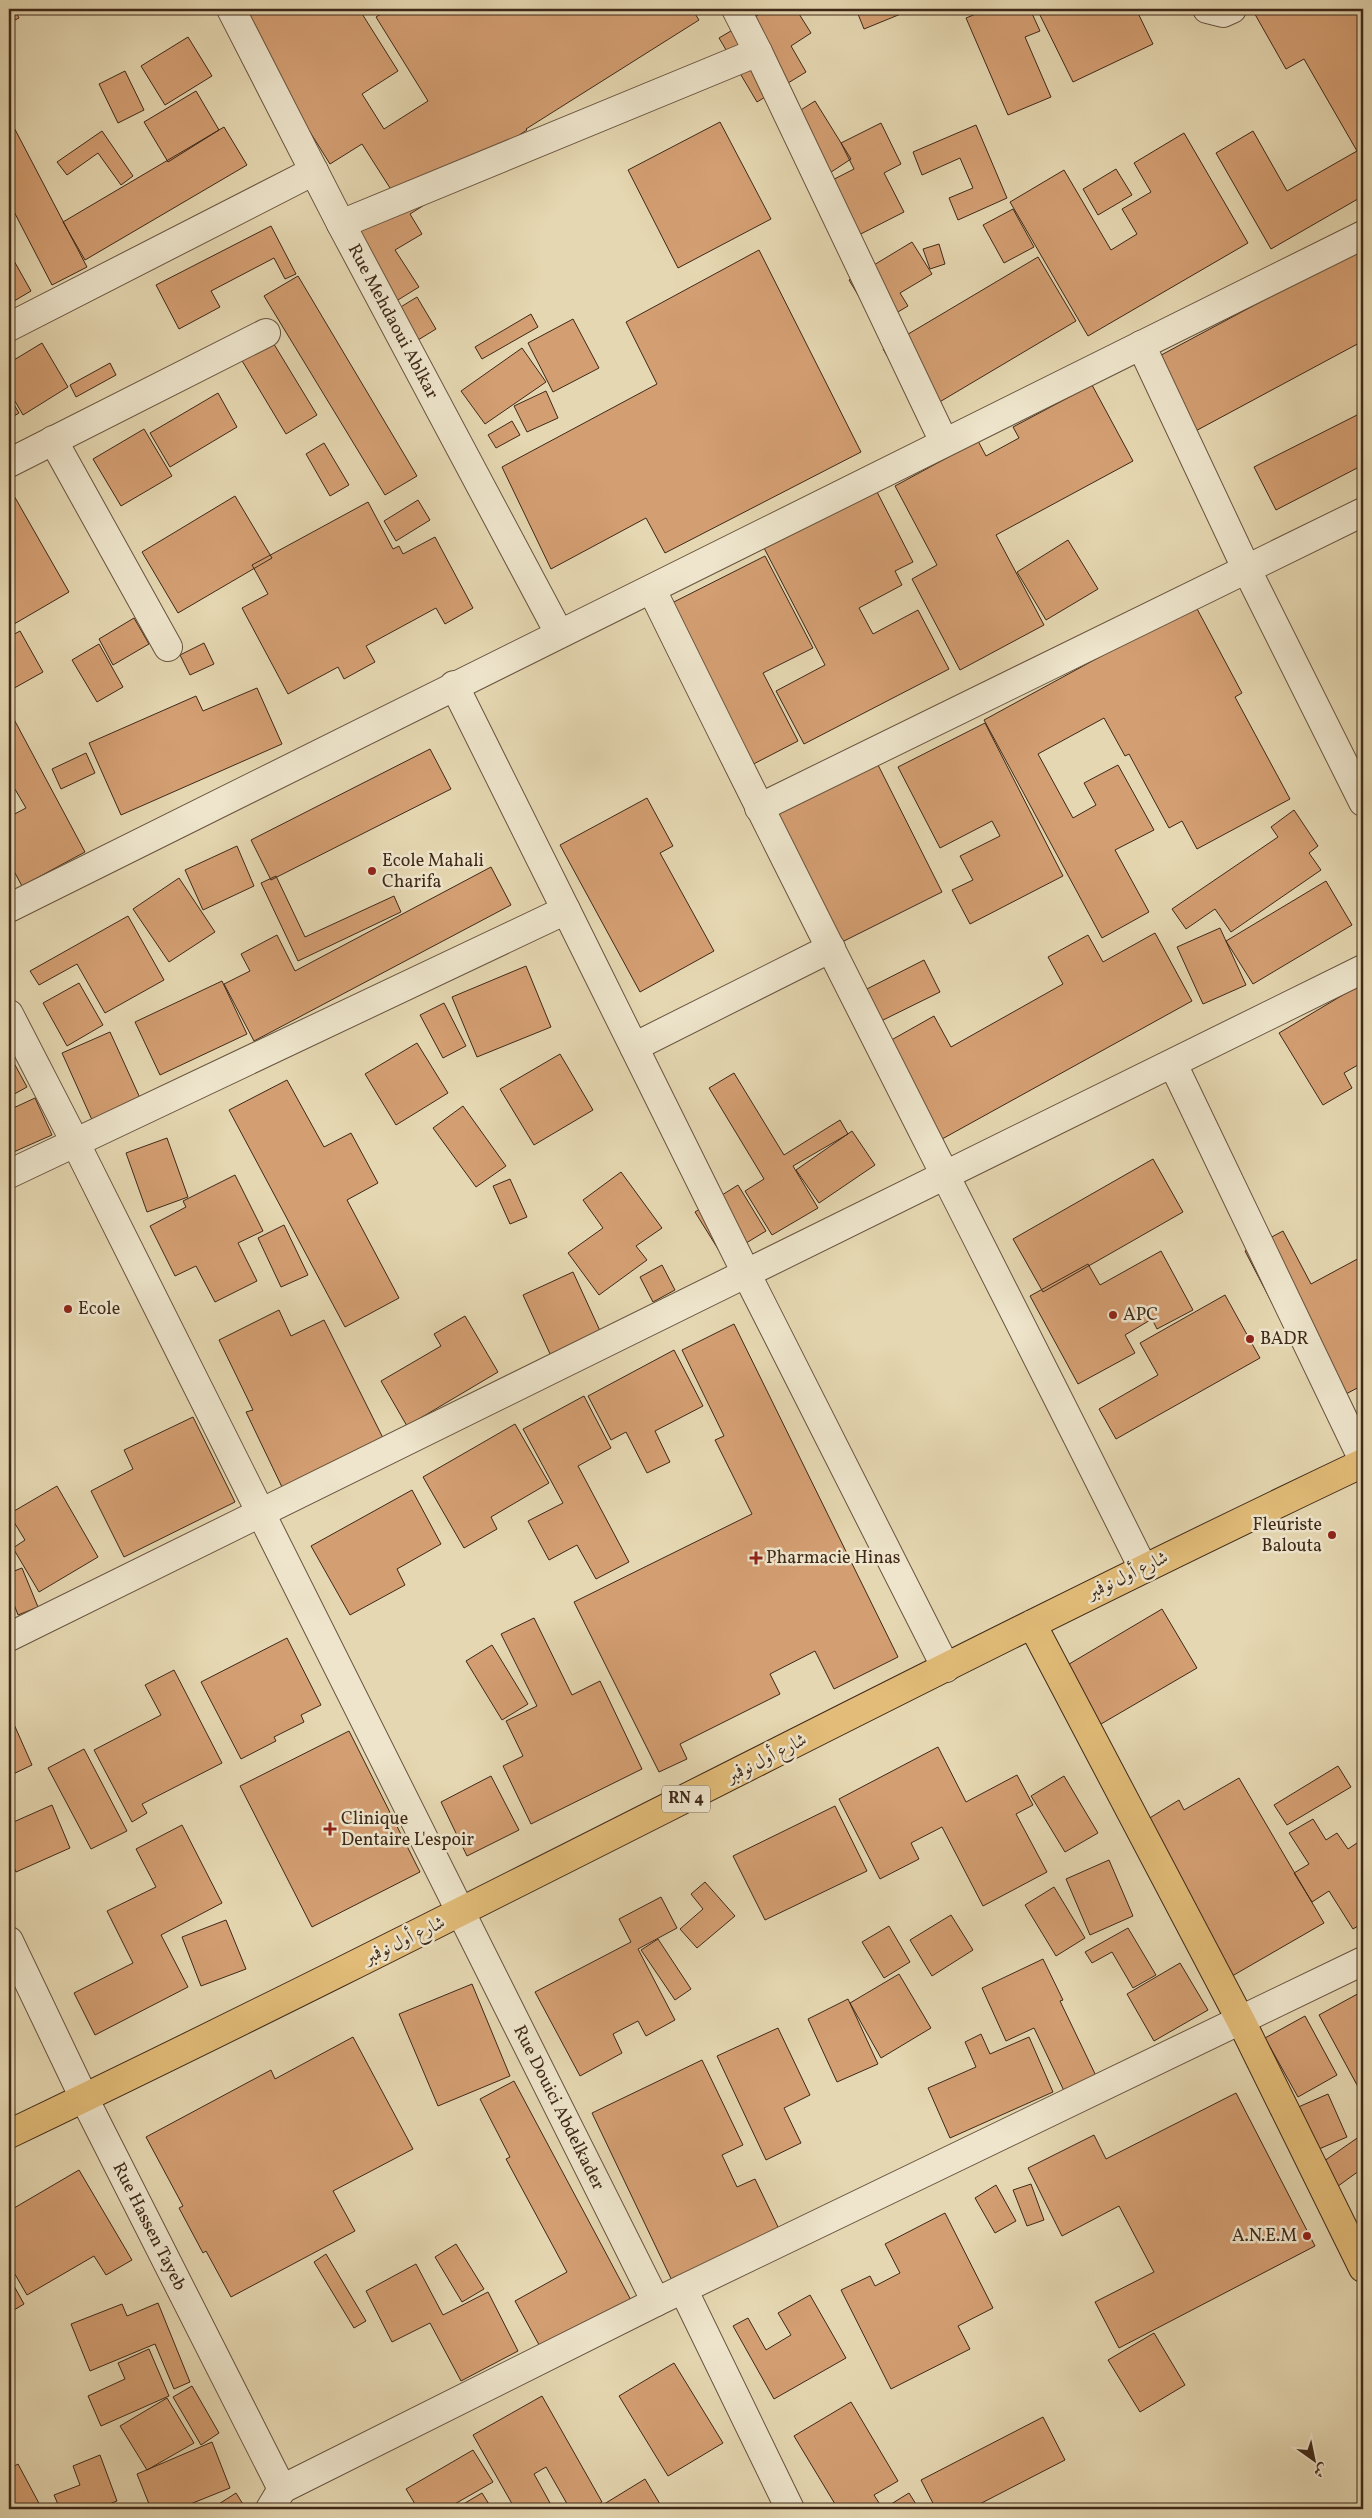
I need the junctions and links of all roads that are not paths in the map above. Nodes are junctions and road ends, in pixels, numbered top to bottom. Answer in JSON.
{"nodes":[{"id":1,"x":230,"y":9,"type":"edge"},
{"id":2,"x":736,"y":9,"type":"edge"},
{"id":3,"x":1207,"y":9,"type":"edge"},
{"id":4,"x":1232,"y":9,"type":"edge"},
{"id":5,"x":758,"y":52,"type":"junction"},
{"id":6,"x":314,"y":171,"type":"junction"},
{"id":7,"x":341,"y":224,"type":"junction"},
{"id":8,"x":1363,"y":235,"type":"edge"},
{"id":9,"x":9,"y":327,"type":"edge"},
{"id":10,"x":266,"y":333,"type":"dead end"},
{"id":11,"x":1141,"y":345,"type":"junction"},
{"id":12,"x":53,"y":440,"type":"junction"},
{"id":13,"x":944,"y":442,"type":"junction"},
{"id":14,"x":9,"y":463,"type":"edge"},
{"id":15,"x":1363,"y":512,"type":"edge"},
{"id":16,"x":1246,"y":568,"type":"junction"},
{"id":17,"x":652,"y":590,"type":"junction"},
{"id":18,"x":559,"y":633,"type":"junction"},
{"id":19,"x":168,"y":647,"type":"dead end"},
{"id":20,"x":454,"y":685,"type":"junction"},
{"id":21,"x":1363,"y":802,"type":"edge"},
{"id":22,"x":759,"y":808,"type":"junction"},
{"id":23,"x":9,"y":908,"type":"edge"},
{"id":24,"x":566,"y":910,"type":"junction"},
{"id":25,"x":831,"y":948,"type":"junction"},
{"id":26,"x":1363,"y":969,"type":"edge"},
{"id":27,"x":9,"y":1014,"type":"edge"},
{"id":28,"x":634,"y":1047,"type":"junction"},
{"id":29,"x":1173,"y":1064,"type":"junction"},
{"id":30,"x":75,"y":1142,"type":"junction"},
{"id":31,"x":9,"y":1174,"type":"edge"},
{"id":32,"x":947,"y":1176,"type":"junction"},
{"id":33,"x":746,"y":1273,"type":"junction"},
{"id":34,"x":1363,"y":1461,"type":"edge"},
{"id":35,"x":258,"y":1512,"type":"junction"},
{"id":36,"x":1143,"y":1568,"type":"junction"},
{"id":37,"x":1032,"y":1624,"type":"junction"},
{"id":38,"x":9,"y":1637,"type":"edge"},
{"id":39,"x":946,"y":1668,"type":"junction"},
{"id":40,"x":462,"y":1913,"type":"junction"},
{"id":41,"x":9,"y":1941,"type":"edge"},
{"id":42,"x":1363,"y":1961,"type":"edge"},
{"id":43,"x":1241,"y":2020,"type":"junction"},
{"id":44,"x":84,"y":2098,"type":"junction"},
{"id":45,"x":9,"y":2134,"type":"edge"},
{"id":46,"x":1363,"y":2268,"type":"edge"},
{"id":47,"x":683,"y":2289,"type":"junction"},
{"id":48,"x":656,"y":2302,"type":"junction"},
{"id":49,"x":276,"y":2499,"type":"edge"},
{"id":50,"x":790,"y":2509,"type":"edge"}],
"edges":[{"from":1,"to":6,"type":"street","name":"Rue Mehdaoui Ablkar"},
{"from":2,"to":5,"type":"street"},
{"from":3,"to":4,"type":"street"},
{"from":5,"to":7,"type":"street"},
{"from":5,"to":13,"type":"street"},
{"from":6,"to":7,"type":"street","name":"Rue Mehdaoui Ablkar"},
{"from":6,"to":9,"type":"street"},
{"from":7,"to":18,"type":"street","name":"Rue Mehdaoui Ablkar"},
{"from":8,"to":11,"type":"street"},
{"from":10,"to":12,"type":"street"},
{"from":11,"to":13,"type":"street"},
{"from":11,"to":16,"type":"street"},
{"from":12,"to":14,"type":"street"},
{"from":12,"to":19,"type":"street"},
{"from":13,"to":17,"type":"street"},
{"from":15,"to":16,"type":"street"},
{"from":16,"to":21,"type":"street"},
{"from":16,"to":22,"type":"street"},
{"from":17,"to":18,"type":"street"},
{"from":17,"to":22,"type":"street"},
{"from":18,"to":20,"type":"street"},
{"from":20,"to":23,"type":"street"},
{"from":20,"to":24,"type":"street"},
{"from":22,"to":25,"type":"street"},
{"from":24,"to":28,"type":"street"},
{"from":24,"to":30,"type":"street"},
{"from":25,"to":28,"type":"street"},
{"from":25,"to":32,"type":"street"},
{"from":26,"to":29,"type":"street"},
{"from":27,"to":30,"type":"street","name":"Rue Douici Abdelkader"},
{"from":28,"to":33,"type":"street"},
{"from":29,"to":32,"type":"street"},
{"from":29,"to":34,"type":"street"},
{"from":30,"to":31,"type":"street"},
{"from":30,"to":35,"type":"street","name":"Rue Douici Abdelkader"},
{"from":32,"to":33,"type":"street"},
{"from":32,"to":36,"type":"street"},
{"from":33,"to":35,"type":"street"},
{"from":33,"to":39,"type":"street"},
{"from":34,"to":36,"type":"main road","name":"شارع أول نوفمبر","number":"RN 4"},
{"from":35,"to":38,"type":"street"},
{"from":35,"to":40,"type":"street","name":"Rue Douici Abdelkader"},
{"from":36,"to":37,"type":"main road","name":"شارع أول نوفمبر","number":"RN 4"},
{"from":37,"to":39,"type":"main road","name":"شارع أول نوفمبر","number":"RN 4"},
{"from":37,"to":43,"type":"main road"},
{"from":39,"to":40,"type":"main road","name":"شارع أول نوفمبر","number":"RN 4"},
{"from":40,"to":44,"type":"main road","name":"شارع أول نوفمبر","number":"RN 4"},
{"from":40,"to":48,"type":"street","name":"Rue Douici Abdelkader"},
{"from":41,"to":44,"type":"street","name":"Rue Hassen Tayeb"},
{"from":42,"to":43,"type":"street"},
{"from":43,"to":46,"type":"main road"},
{"from":43,"to":47,"type":"street"},
{"from":44,"to":45,"type":"main road","name":"شارع أول نوفمبر","number":"RN 4"},
{"from":44,"to":49,"type":"street","name":"Rue Hassen Tayeb"},
{"from":47,"to":48,"type":"street"},
{"from":47,"to":50,"type":"street"},
{"from":48,"to":49,"type":"street"}]}
